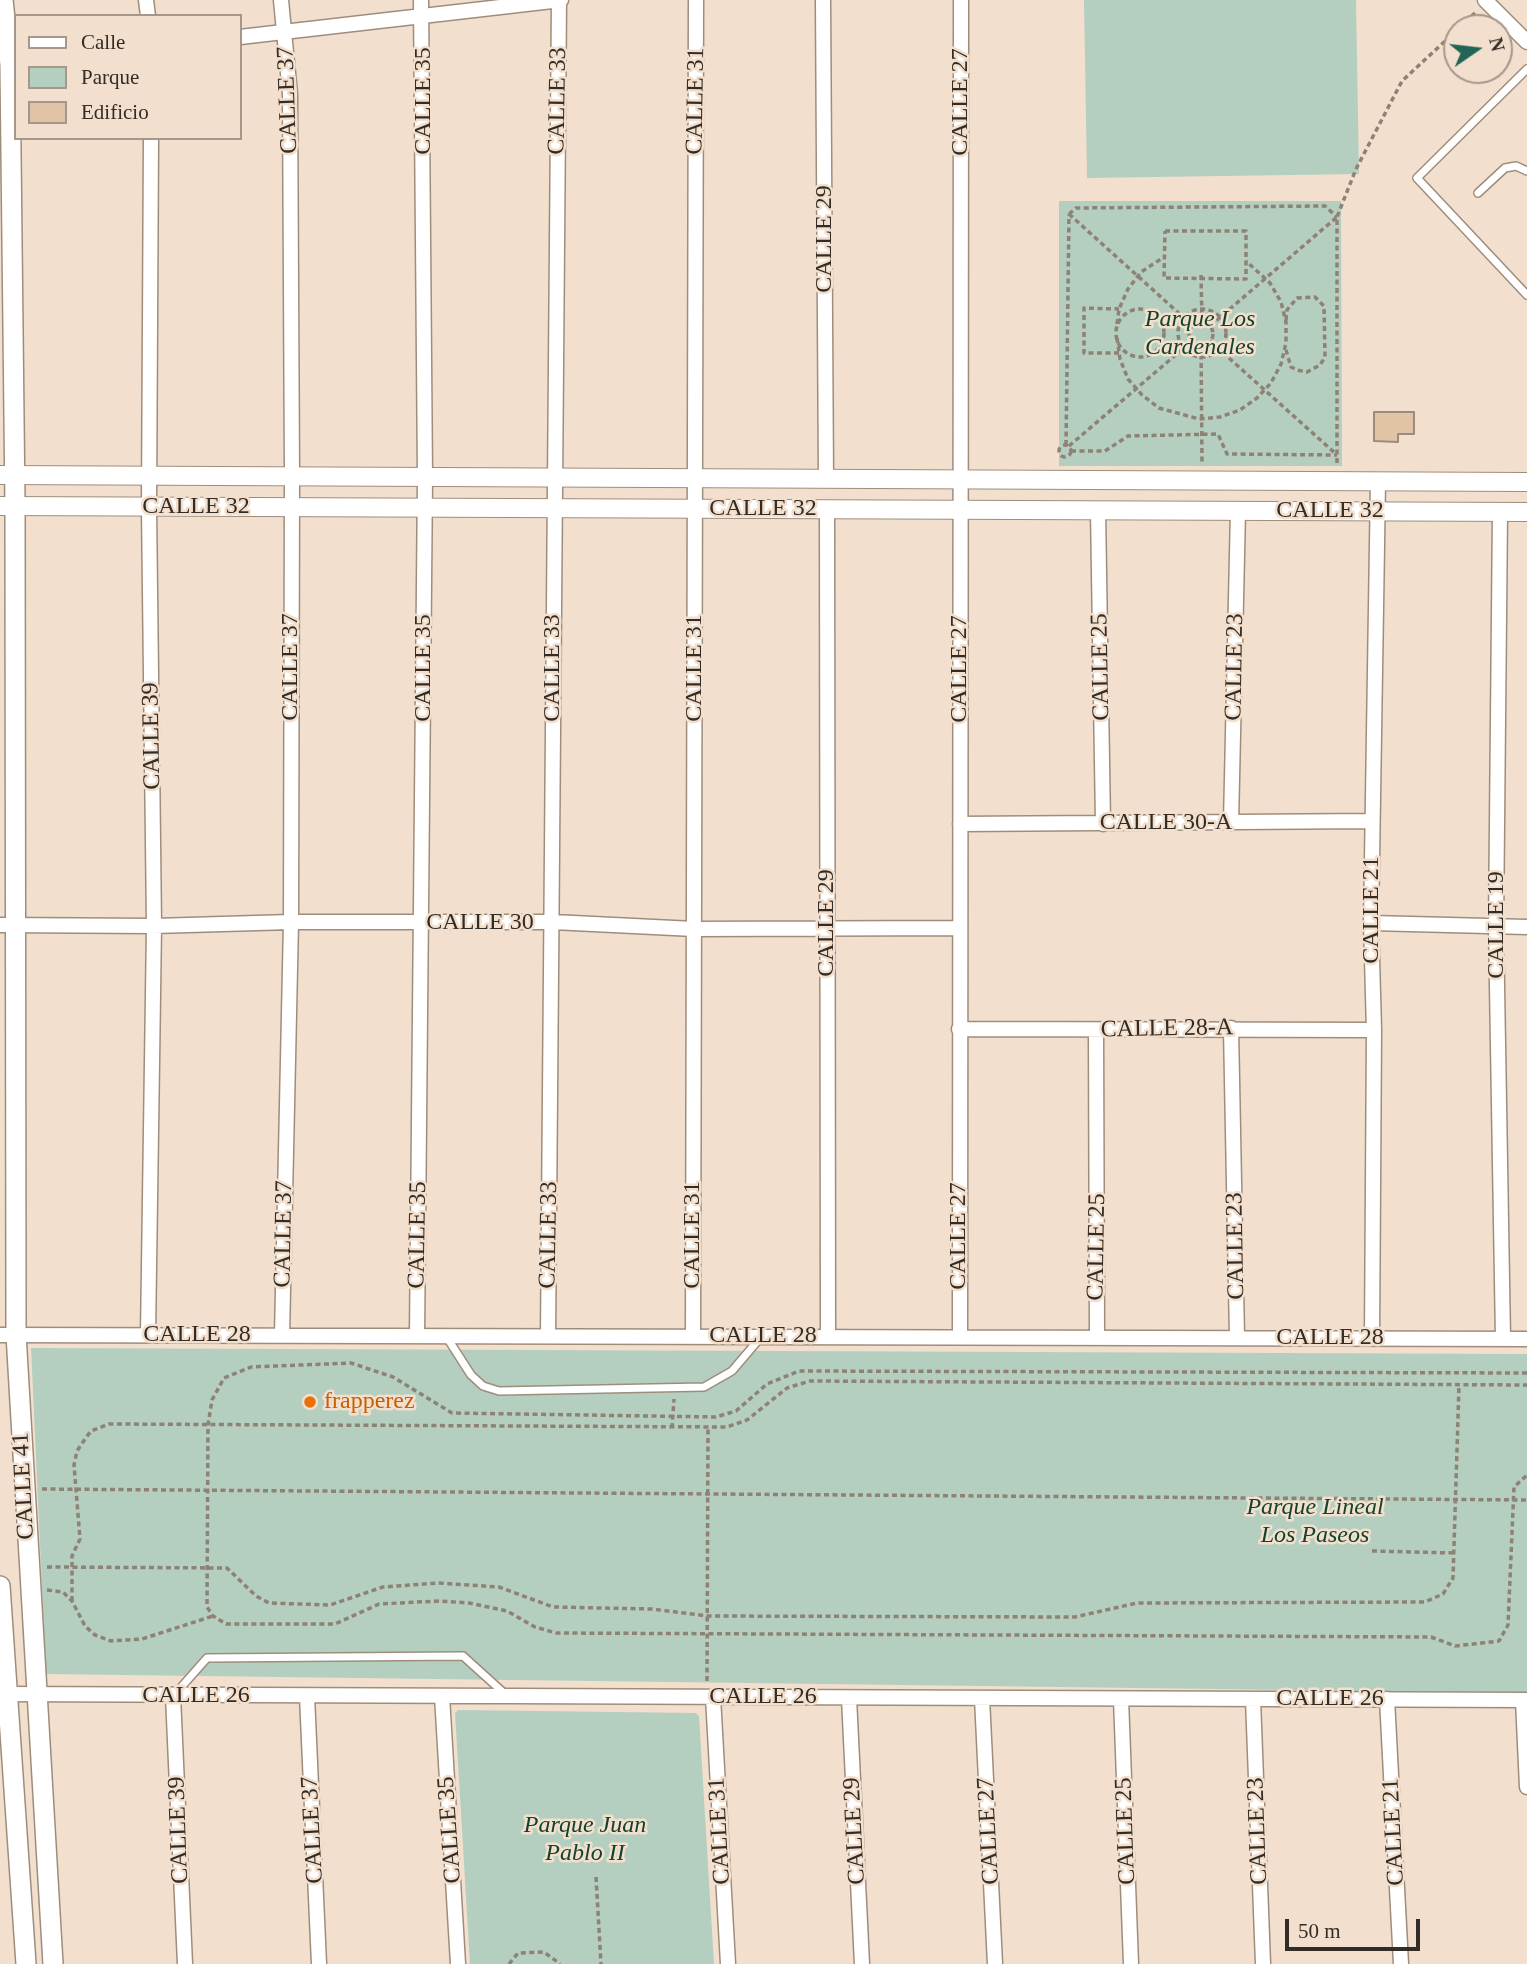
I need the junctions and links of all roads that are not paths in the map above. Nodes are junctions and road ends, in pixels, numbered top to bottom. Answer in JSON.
{"nodes":[{"id":1,"x":3,"y":0,"type":"edge"},
{"id":2,"x":281,"y":0,"type":"edge"},
{"id":3,"x":421,"y":0,"type":"edge"},
{"id":4,"x":559,"y":0,"type":"edge"},
{"id":5,"x":696,"y":0,"type":"edge"},
{"id":6,"x":823,"y":0,"type":"edge"},
{"id":7,"x":961,"y":0,"type":"edge"},
{"id":8,"x":1481,"y":5,"type":"edge"},
{"id":9,"x":423,"y":16,"type":"junction"},
{"id":10,"x":285,"y":32,"type":"junction"},
{"id":11,"x":242,"y":37,"type":"edge"},
{"id":12,"x":1527,"y":42,"type":"edge"},
{"id":13,"x":9,"y":65,"type":"edge"},
{"id":14,"x":1527,"y":69,"type":"edge"},
{"id":15,"x":151,"y":140,"type":"edge"},
{"id":16,"x":1527,"y":171,"type":"edge"},
{"id":17,"x":1478,"y":192,"type":"dead end"},
{"id":18,"x":1527,"y":295,"type":"edge"},
{"id":19,"x":6,"y":475,"type":"edge"},
{"id":20,"x":149,"y":476,"type":"junction"},
{"id":21,"x":292,"y":476,"type":"junction"},
{"id":22,"x":425,"y":477,"type":"junction"},
{"id":23,"x":554,"y":477,"type":"junction"},
{"id":24,"x":693,"y":478,"type":"junction"},
{"id":25,"x":826,"y":479,"type":"junction"},
{"id":26,"x":961,"y":479,"type":"junction"},
{"id":27,"x":1378,"y":481,"type":"junction"},
{"id":28,"x":1527,"y":482,"type":"edge"},
{"id":29,"x":7,"y":506,"type":"edge"},
{"id":30,"x":149,"y":507,"type":"junction"},
{"id":31,"x":292,"y":508,"type":"junction"},
{"id":32,"x":425,"y":508,"type":"junction"},
{"id":33,"x":554,"y":508,"type":"junction"},
{"id":34,"x":696,"y":509,"type":"junction"},
{"id":35,"x":827,"y":509,"type":"junction"},
{"id":36,"x":960,"y":510,"type":"junction"},
{"id":37,"x":1098,"y":510,"type":"junction"},
{"id":38,"x":1238,"y":510,"type":"junction"},
{"id":39,"x":1378,"y":511,"type":"junction"},
{"id":40,"x":1500,"y":512,"type":"junction"},
{"id":41,"x":1527,"y":512,"type":"edge"},
{"id":42,"x":1372,"y":821,"type":"junction"},
{"id":43,"x":1231,"y":823,"type":"junction"},
{"id":44,"x":960,"y":824,"type":"junction"},
{"id":45,"x":1103,"y":824,"type":"junction"},
{"id":46,"x":291,"y":922,"type":"junction"},
{"id":47,"x":553,"y":922,"type":"junction"},
{"id":48,"x":422,"y":923,"type":"junction"},
{"id":49,"x":1371,"y":923,"type":"junction"},
{"id":50,"x":8,"y":925,"type":"edge"},
{"id":51,"x":154,"y":926,"type":"junction"},
{"id":52,"x":1527,"y":927,"type":"edge"},
{"id":53,"x":960,"y":928,"type":"junction"},
{"id":54,"x":1496,"y":928,"type":"junction"},
{"id":55,"x":694,"y":929,"type":"junction"},
{"id":56,"x":827,"y":929,"type":"junction"},
{"id":57,"x":1231,"y":1028,"type":"junction"},
{"id":58,"x":959,"y":1029,"type":"junction"},
{"id":59,"x":1096,"y":1030,"type":"junction"},
{"id":60,"x":1374,"y":1030,"type":"junction"},
{"id":61,"x":8,"y":1335,"type":"edge"},
{"id":62,"x":148,"y":1335,"type":"junction"},
{"id":63,"x":282,"y":1335,"type":"junction"},
{"id":64,"x":417,"y":1335,"type":"junction"},
{"id":65,"x":446,"y":1336,"type":"junction"},
{"id":66,"x":548,"y":1336,"type":"junction"},
{"id":67,"x":693,"y":1336,"type":"junction"},
{"id":68,"x":762,"y":1336,"type":"junction"},
{"id":69,"x":828,"y":1337,"type":"junction"},
{"id":70,"x":960,"y":1337,"type":"junction"},
{"id":71,"x":1097,"y":1338,"type":"junction"},
{"id":72,"x":1237,"y":1338,"type":"junction"},
{"id":73,"x":1372,"y":1338,"type":"junction"},
{"id":74,"x":1503,"y":1339,"type":"junction"},
{"id":75,"x":1527,"y":1339,"type":"edge"},
{"id":76,"x":0,"y":1586,"type":"edge"},
{"id":77,"x":3,"y":1694,"type":"edge"},
{"id":78,"x":35,"y":1695,"type":"junction"},
{"id":79,"x":173,"y":1696,"type":"junction"},
{"id":80,"x":307,"y":1696,"type":"junction"},
{"id":81,"x":442,"y":1696,"type":"junction"},
{"id":82,"x":508,"y":1697,"type":"junction"},
{"id":83,"x":713,"y":1697,"type":"junction"},
{"id":84,"x":849,"y":1698,"type":"junction"},
{"id":85,"x":982,"y":1698,"type":"junction"},
{"id":86,"x":1121,"y":1699,"type":"junction"},
{"id":87,"x":1253,"y":1699,"type":"junction"},
{"id":88,"x":1387,"y":1699,"type":"junction"},
{"id":89,"x":1525,"y":1700,"type":"edge"},
{"id":90,"x":1527,"y":1787,"type":"edge"},
{"id":91,"x":53,"y":1963,"type":"edge"},
{"id":92,"x":16,"y":1964,"type":"edge"},
{"id":93,"x":26,"y":1964,"type":"edge"},
{"id":94,"x":185,"y":1964,"type":"edge"},
{"id":95,"x":319,"y":1964,"type":"edge"},
{"id":96,"x":458,"y":1964,"type":"edge"},
{"id":97,"x":728,"y":1964,"type":"edge"},
{"id":98,"x":862,"y":1964,"type":"edge"},
{"id":99,"x":995,"y":1964,"type":"edge"},
{"id":100,"x":1131,"y":1964,"type":"edge"},
{"id":101,"x":1264,"y":1964,"type":"edge"},
{"id":102,"x":1401,"y":1964,"type":"edge"}],
"edges":[{"from":1,"to":13,"type":"main road","name":"CALLE 41"},
{"from":2,"to":10,"type":"street","name":"CALLE 37"},
{"from":3,"to":9,"type":"street","name":"CALLE 35"},
{"from":4,"to":9,"type":"street"},
{"from":4,"to":23,"type":"street","name":"CALLE 33"},
{"from":5,"to":24,"type":"street","name":"CALLE 31"},
{"from":6,"to":25,"type":"street","name":"CALLE 29"},
{"from":7,"to":26,"type":"street","name":"CALLE 27"},
{"from":8,"to":12,"type":"street"},
{"from":9,"to":10,"type":"street"},
{"from":9,"to":22,"type":"street","name":"CALLE 35"},
{"from":10,"to":11,"type":"street"},
{"from":10,"to":21,"type":"street","name":"CALLE 37"},
{"from":13,"to":19,"type":"main road","name":"CALLE 41"},
{"from":14,"to":18,"type":"lane"},
{"from":15,"to":20,"type":"street","name":"CALLE 39"},
{"from":16,"to":17,"type":"lane"},
{"from":19,"to":20,"type":"street","name":"CALLE 32"},
{"from":19,"to":29,"type":"main road","name":"CALLE 41"},
{"from":20,"to":21,"type":"street","name":"CALLE 32"},
{"from":20,"to":30,"type":"street","name":"CALLE 39"},
{"from":21,"to":22,"type":"street","name":"CALLE 32"},
{"from":21,"to":31,"type":"street","name":"CALLE 37"},
{"from":22,"to":23,"type":"street","name":"CALLE 32"},
{"from":22,"to":32,"type":"street","name":"CALLE 35"},
{"from":23,"to":24,"type":"street","name":"CALLE 32"},
{"from":23,"to":33,"type":"street","name":"CALLE 33"},
{"from":24,"to":25,"type":"street","name":"CALLE 32"},
{"from":24,"to":34,"type":"street","name":"CALLE 31"},
{"from":25,"to":26,"type":"street","name":"CALLE 32"},
{"from":26,"to":27,"type":"street","name":"CALLE 32"},
{"from":26,"to":36,"type":"street","name":"CALLE 27"},
{"from":27,"to":28,"type":"street","name":"CALLE 32"},
{"from":27,"to":39,"type":"street","name":"CALLE 21"},
{"from":29,"to":30,"type":"street","name":"CALLE 32"},
{"from":29,"to":50,"type":"main road","name":"CALLE 41"},
{"from":30,"to":31,"type":"street","name":"CALLE 32"},
{"from":30,"to":51,"type":"street","name":"CALLE 39"},
{"from":31,"to":32,"type":"street","name":"CALLE 32"},
{"from":31,"to":46,"type":"street","name":"CALLE 37"},
{"from":32,"to":33,"type":"street","name":"CALLE 32"},
{"from":32,"to":48,"type":"street","name":"CALLE 35"},
{"from":33,"to":34,"type":"street","name":"CALLE 32"},
{"from":33,"to":47,"type":"street","name":"CALLE 33"},
{"from":34,"to":35,"type":"street","name":"CALLE 32"},
{"from":34,"to":55,"type":"street","name":"CALLE 31"},
{"from":35,"to":36,"type":"street","name":"CALLE 32"},
{"from":35,"to":56,"type":"street","name":"CALLE 29"},
{"from":36,"to":37,"type":"street","name":"CALLE 32"},
{"from":36,"to":44,"type":"street","name":"CALLE 27"},
{"from":37,"to":38,"type":"street","name":"CALLE 32"},
{"from":37,"to":45,"type":"street","name":"CALLE 25"},
{"from":38,"to":39,"type":"street","name":"CALLE 32"},
{"from":38,"to":43,"type":"street","name":"CALLE 23"},
{"from":39,"to":40,"type":"street","name":"CALLE 32"},
{"from":39,"to":42,"type":"street","name":"CALLE 21"},
{"from":40,"to":41,"type":"street","name":"CALLE 32"},
{"from":40,"to":54,"type":"street","name":"CALLE 19"},
{"from":42,"to":43,"type":"street","name":"CALLE 30-A"},
{"from":42,"to":49,"type":"street","name":"CALLE 21"},
{"from":43,"to":45,"type":"street","name":"CALLE 30-A"},
{"from":44,"to":45,"type":"street","name":"CALLE 30-A"},
{"from":44,"to":53,"type":"street","name":"CALLE 27"},
{"from":46,"to":48,"type":"street","name":"CALLE 30"},
{"from":46,"to":51,"type":"street","name":"CALLE 30"},
{"from":46,"to":63,"type":"street","name":"CALLE 37"},
{"from":47,"to":48,"type":"street","name":"CALLE 30"},
{"from":47,"to":55,"type":"street","name":"CALLE 30"},
{"from":47,"to":66,"type":"street","name":"CALLE 33"},
{"from":48,"to":64,"type":"street","name":"CALLE 35"},
{"from":49,"to":54,"type":"street"},
{"from":49,"to":60,"type":"street","name":"CALLE 21"},
{"from":50,"to":51,"type":"street","name":"CALLE 30"},
{"from":50,"to":61,"type":"main road","name":"CALLE 41"},
{"from":51,"to":62,"type":"street","name":"CALLE 39"},
{"from":52,"to":54,"type":"street"},
{"from":53,"to":56,"type":"street","name":"CALLE 30"},
{"from":53,"to":58,"type":"street","name":"CALLE 27"},
{"from":54,"to":74,"type":"street","name":"CALLE 19"},
{"from":55,"to":56,"type":"street","name":"CALLE 30"},
{"from":55,"to":67,"type":"street","name":"CALLE 31"},
{"from":56,"to":69,"type":"street","name":"CALLE 29"},
{"from":57,"to":59,"type":"street","name":"CALLE 28-A"},
{"from":57,"to":60,"type":"street","name":"CALLE 28-A"},
{"from":57,"to":72,"type":"street","name":"CALLE 23"},
{"from":58,"to":59,"type":"street","name":"CALLE 28-A"},
{"from":58,"to":70,"type":"street","name":"CALLE 27"},
{"from":59,"to":71,"type":"street","name":"CALLE 25"},
{"from":60,"to":73,"type":"street","name":"CALLE 21"},
{"from":61,"to":62,"type":"street","name":"CALLE 28"},
{"from":61,"to":78,"type":"main road","name":"CALLE 41"},
{"from":62,"to":63,"type":"street","name":"CALLE 28"},
{"from":63,"to":64,"type":"street","name":"CALLE 28"},
{"from":64,"to":65,"type":"street","name":"CALLE 28"},
{"from":65,"to":66,"type":"street","name":"CALLE 28"},
{"from":65,"to":68,"type":"lane"},
{"from":66,"to":67,"type":"street","name":"CALLE 28"},
{"from":67,"to":68,"type":"street","name":"CALLE 28"},
{"from":68,"to":69,"type":"street","name":"CALLE 28"},
{"from":69,"to":70,"type":"street","name":"CALLE 28"},
{"from":70,"to":71,"type":"street","name":"CALLE 28"},
{"from":71,"to":72,"type":"street","name":"CALLE 28"},
{"from":72,"to":73,"type":"street","name":"CALLE 28"},
{"from":73,"to":74,"type":"street","name":"CALLE 28"},
{"from":74,"to":75,"type":"street","name":"CALLE 28"},
{"from":76,"to":77,"type":"main road"},
{"from":77,"to":78,"type":"street","name":"CALLE 26"},
{"from":77,"to":93,"type":"main road"},
{"from":78,"to":79,"type":"street","name":"CALLE 26"},
{"from":78,"to":91,"type":"main road","name":"CALLE 41"},
{"from":79,"to":80,"type":"street","name":"CALLE 26"},
{"from":79,"to":82,"type":"lane"},
{"from":79,"to":94,"type":"street","name":"CALLE 39"},
{"from":80,"to":81,"type":"street","name":"CALLE 26"},
{"from":80,"to":95,"type":"street","name":"CALLE 37"},
{"from":81,"to":82,"type":"street","name":"CALLE 26"},
{"from":81,"to":96,"type":"street","name":"CALLE 35"},
{"from":82,"to":83,"type":"street","name":"CALLE 26"},
{"from":83,"to":84,"type":"street","name":"CALLE 26"},
{"from":83,"to":97,"type":"street","name":"CALLE 31"},
{"from":84,"to":85,"type":"street","name":"CALLE 26"},
{"from":84,"to":98,"type":"street","name":"CALLE 29"},
{"from":85,"to":86,"type":"street","name":"CALLE 26"},
{"from":85,"to":99,"type":"street","name":"CALLE 27"},
{"from":86,"to":87,"type":"street","name":"CALLE 26"},
{"from":86,"to":100,"type":"street","name":"CALLE 25"},
{"from":87,"to":88,"type":"street","name":"CALLE 26"},
{"from":87,"to":101,"type":"street","name":"CALLE 23"},
{"from":88,"to":89,"type":"street","name":"CALLE 26"},
{"from":88,"to":102,"type":"street","name":"CALLE 21"},
{"from":89,"to":90,"type":"street"},
{"from":91,"to":93,"type":"street"},
{"from":92,"to":93,"type":"street"}]}
